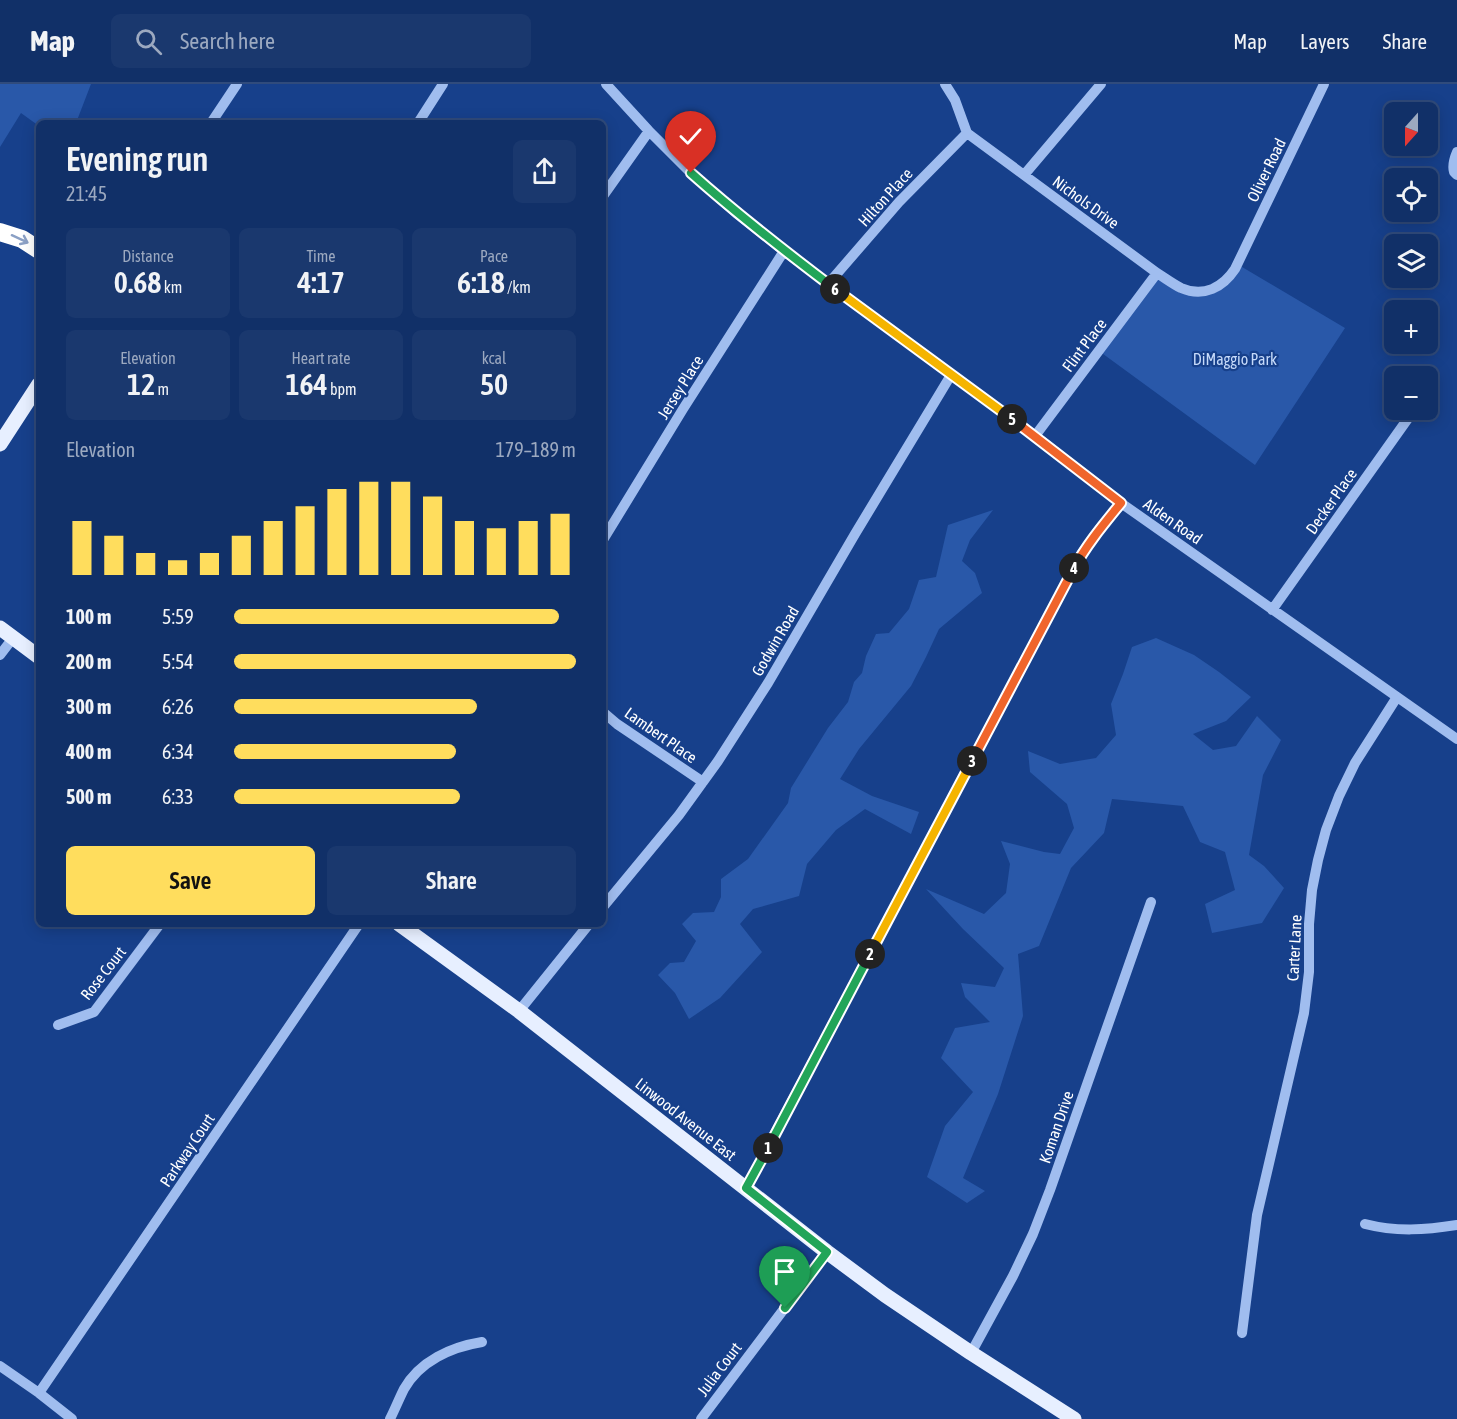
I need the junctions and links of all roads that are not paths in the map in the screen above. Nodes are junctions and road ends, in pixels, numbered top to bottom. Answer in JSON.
{"nodes":[{"id":1,"x":237,"y":84,"type":"edge"},
{"id":2,"x":443,"y":84,"type":"edge"},
{"id":3,"x":606,"y":84,"type":"edge"},
{"id":4,"x":945,"y":84,"type":"edge"},
{"id":5,"x":1101,"y":84,"type":"edge"},
{"id":6,"x":1324,"y":84,"type":"edge"},
{"id":7,"x":213,"y":120,"type":"edge"},
{"id":8,"x":420,"y":120,"type":"edge"},
{"id":9,"x":649,"y":131,"type":"junction"},
{"id":10,"x":967,"y":132,"type":"junction"},
{"id":11,"x":1457,"y":152,"type":"edge"},
{"id":12,"x":1024,"y":175,"type":"junction"},
{"id":13,"x":1457,"y":175,"type":"edge"},
{"id":14,"x":606,"y":192,"type":"edge"},
{"id":15,"x":0,"y":232,"type":"edge"},
{"id":16,"x":36,"y":248,"type":"edge"},
{"id":17,"x":784,"y":251,"type":"junction"},
{"id":18,"x":1235,"y":269,"type":"joint"},
{"id":19,"x":1157,"y":273,"type":"junction"},
{"id":20,"x":828,"y":284,"type":"junction"},
{"id":21,"x":951,"y":375,"type":"junction"},
{"id":22,"x":36,"y":389,"type":"edge"},
{"id":23,"x":1407,"y":420,"type":"edge"},
{"id":24,"x":1035,"y":436,"type":"junction"},
{"id":25,"x":0,"y":444,"type":"edge"},
{"id":26,"x":1121,"y":503,"type":"junction"},
{"id":27,"x":606,"y":535,"type":"edge"},
{"id":28,"x":1272,"y":610,"type":"junction"},
{"id":29,"x":0,"y":628,"type":"edge"},
{"id":30,"x":13,"y":638,"type":"junction"},
{"id":31,"x":0,"y":655,"type":"edge"},
{"id":32,"x":36,"y":655,"type":"edge"},
{"id":33,"x":1397,"y":697,"type":"junction"},
{"id":34,"x":606,"y":715,"type":"edge"},
{"id":35,"x":1457,"y":739,"type":"edge"},
{"id":36,"x":703,"y":782,"type":"junction"},
{"id":37,"x":1151,"y":902,"type":"dead end"},
{"id":38,"x":606,"y":903,"type":"edge"},
{"id":39,"x":158,"y":927,"type":"edge"},
{"id":40,"x":357,"y":927,"type":"edge"},
{"id":41,"x":403,"y":927,"type":"edge"},
{"id":42,"x":587,"y":927,"type":"edge"},
{"id":43,"x":519,"y":1011,"type":"junction"},
{"id":44,"x":58,"y":1025,"type":"dead end"},
{"id":45,"x":746,"y":1188,"type":"junction"},
{"id":46,"x":1365,"y":1224,"type":"dead end"},
{"id":47,"x":1457,"y":1225,"type":"edge"},
{"id":48,"x":827,"y":1252,"type":"junction"},
{"id":49,"x":1242,"y":1333,"type":"dead end"},
{"id":50,"x":482,"y":1342,"type":"dead end"},
{"id":51,"x":971,"y":1353,"type":"junction"},
{"id":52,"x":0,"y":1366,"type":"edge"},
{"id":53,"x":39,"y":1394,"type":"junction"},
{"id":54,"x":72,"y":1419,"type":"edge"},
{"id":55,"x":390,"y":1419,"type":"edge"},
{"id":56,"x":701,"y":1419,"type":"edge"},
{"id":57,"x":1074,"y":1419,"type":"edge"}],
"edges":[{"from":1,"to":7,"type":"street"},
{"from":2,"to":8,"type":"street"},
{"from":3,"to":9,"type":"street","name":"Alden Road"},
{"from":4,"to":10,"type":"street"},
{"from":5,"to":12,"type":"street"},
{"from":6,"to":18,"type":"street","name":"Oliver Road"},
{"from":9,"to":14,"type":"street"},
{"from":9,"to":17,"type":"street","name":"Alden Road"},
{"from":10,"to":12,"type":"street","name":"Nichols Drive"},
{"from":10,"to":20,"type":"street","name":"Hilton Place"},
{"from":11,"to":13,"type":"street"},
{"from":12,"to":19,"type":"street","name":"Nichols Drive"},
{"from":15,"to":16,"type":"highway","one_way":true},
{"from":17,"to":20,"type":"street","name":"Alden Road"},
{"from":17,"to":27,"type":"street","name":"Jersey Place"},
{"from":18,"to":19,"type":"street","name":"Nichols Drive"},
{"from":19,"to":24,"type":"street","name":"Flint Place"},
{"from":20,"to":21,"type":"street","name":"Alden Road"},
{"from":21,"to":24,"type":"street","name":"Alden Road"},
{"from":21,"to":36,"type":"street","name":"Godwin Road"},
{"from":22,"to":25,"type":"main road"},
{"from":23,"to":28,"type":"street","name":"Decker Place"},
{"from":24,"to":26,"type":"street","name":"Alden Road"},
{"from":26,"to":28,"type":"street","name":"Alden Road"},
{"from":26,"to":45,"type":"street"},
{"from":28,"to":33,"type":"street","name":"Alden Road"},
{"from":29,"to":30,"type":"main road"},
{"from":30,"to":31,"type":"street"},
{"from":30,"to":32,"type":"main road"},
{"from":33,"to":35,"type":"street","name":"Alden Road"},
{"from":33,"to":49,"type":"street","name":"Carter Lane"},
{"from":34,"to":36,"type":"street","name":"Lambert Place"},
{"from":36,"to":38,"type":"street","name":"Godwin Road"},
{"from":37,"to":51,"type":"street","name":"Koman Drive"},
{"from":39,"to":44,"type":"street","name":"Rose Court"},
{"from":40,"to":53,"type":"street","name":"Parkway Court"},
{"from":41,"to":43,"type":"main road","name":"Linwood Avenue East"},
{"from":42,"to":43,"type":"street"},
{"from":43,"to":45,"type":"main road","name":"Linwood Avenue East"},
{"from":45,"to":48,"type":"main road","name":"Linwood Avenue East"},
{"from":46,"to":47,"type":"street"},
{"from":48,"to":51,"type":"main road","name":"Linwood Avenue East"},
{"from":48,"to":56,"type":"street","name":"Julia Court"},
{"from":50,"to":55,"type":"street"},
{"from":51,"to":57,"type":"main road","name":"Linwood Avenue East"},
{"from":52,"to":53,"type":"street"},
{"from":53,"to":54,"type":"street"}]}
